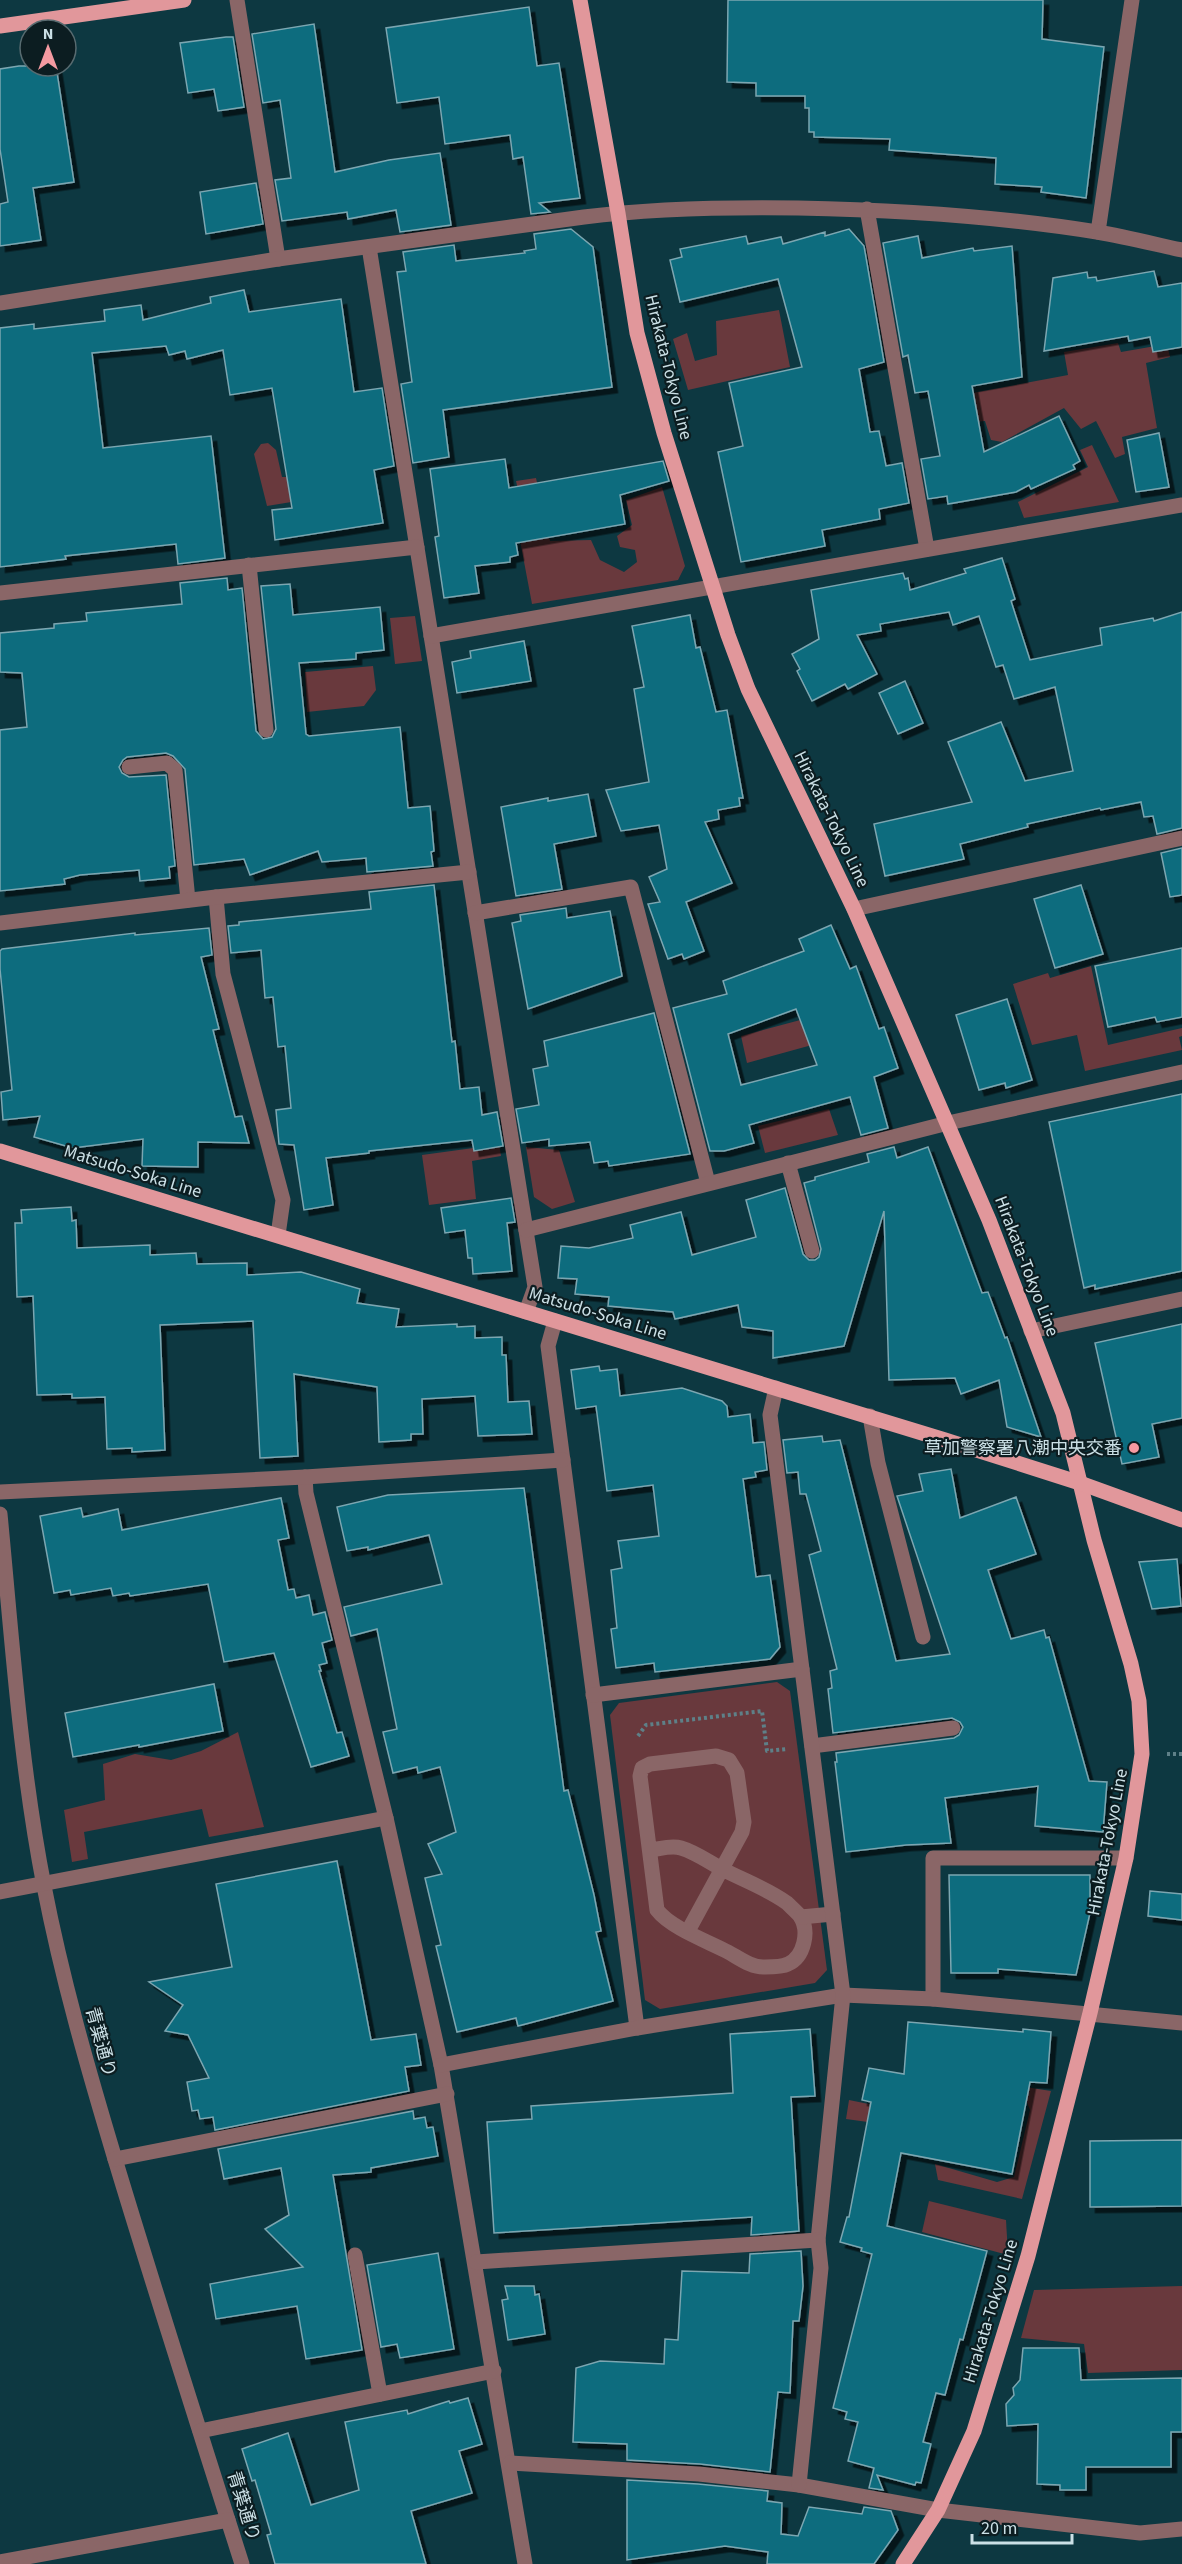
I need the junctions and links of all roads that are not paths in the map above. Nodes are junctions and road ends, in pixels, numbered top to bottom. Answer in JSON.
{"nodes":[{"id":1,"x":184,"y":0,"type":"edge"},
{"id":2,"x":237,"y":0,"type":"edge"},
{"id":3,"x":580,"y":0,"type":"edge"},
{"id":4,"x":1131,"y":0,"type":"edge"},
{"id":5,"x":0,"y":26,"type":"edge"},
{"id":6,"x":867,"y":209,"type":"junction"},
{"id":7,"x":618,"y":213,"type":"junction"},
{"id":8,"x":1098,"y":232,"type":"junction"},
{"id":9,"x":369,"y":247,"type":"junction"},
{"id":10,"x":1182,"y":250,"type":"edge"},
{"id":11,"x":279,"y":259,"type":"junction"},
{"id":12,"x":0,"y":303,"type":"edge"},
{"id":13,"x":1182,"y":505,"type":"edge"},
{"id":14,"x":417,"y":546,"type":"junction"},
{"id":15,"x":927,"y":549,"type":"junction"},
{"id":16,"x":249,"y":565,"type":"junction"},
{"id":17,"x":712,"y":586,"type":"junction"},
{"id":18,"x":0,"y":593,"type":"edge"},
{"id":19,"x":431,"y":636,"type":"junction"},
{"id":20,"x":266,"y":730,"type":"dead end"},
{"id":21,"x":129,"y":767,"type":"dead end"},
{"id":22,"x":1182,"y":838,"type":"edge"},
{"id":23,"x":469,"y":872,"type":"junction"},
{"id":24,"x":216,"y":897,"type":"junction"},
{"id":25,"x":188,"y":900,"type":"junction"},
{"id":26,"x":854,"y":909,"type":"junction"},
{"id":27,"x":475,"y":913,"type":"junction"},
{"id":28,"x":0,"y":922,"type":"edge"},
{"id":29,"x":1182,"y":1072,"type":"edge"},
{"id":30,"x":948,"y":1123,"type":"junction"},
{"id":31,"x":0,"y":1152,"type":"edge"},
{"id":32,"x":788,"y":1163,"type":"junction"},
{"id":33,"x":708,"y":1184,"type":"junction"},
{"id":34,"x":526,"y":1230,"type":"junction"},
{"id":35,"x":279,"y":1235,"type":"junction"},
{"id":36,"x":812,"y":1251,"type":"dead end"},
{"id":37,"x":1182,"y":1299,"type":"edge"},
{"id":38,"x":526,"y":1312,"type":"junction"},
{"id":39,"x":555,"y":1321,"type":"junction"},
{"id":40,"x":1030,"y":1331,"type":"junction"},
{"id":41,"x":776,"y":1388,"type":"junction"},
{"id":42,"x":870,"y":1416,"type":"junction"},
{"id":43,"x":563,"y":1460,"type":"junction"},
{"id":44,"x":305,"y":1477,"type":"junction"},
{"id":45,"x":1080,"y":1483,"type":"junction"},
{"id":46,"x":0,"y":1492,"type":"edge"},
{"id":47,"x":0,"y":1514,"type":"edge"},
{"id":48,"x":1182,"y":1520,"type":"edge"},
{"id":49,"x":923,"y":1636,"type":"dead end"},
{"id":50,"x":802,"y":1669,"type":"junction"},
{"id":51,"x":593,"y":1695,"type":"junction"},
{"id":52,"x":953,"y":1728,"type":"dead end"},
{"id":53,"x":812,"y":1746,"type":"junction"},
{"id":54,"x":386,"y":1818,"type":"junction"},
{"id":55,"x":650,"y":1850,"type":"junction"},
{"id":56,"x":1126,"y":1858,"type":"junction"},
{"id":57,"x":722,"y":1869,"type":"junction"},
{"id":58,"x":43,"y":1883,"type":"junction"},
{"id":59,"x":0,"y":1892,"type":"edge"},
{"id":60,"x":833,"y":1914,"type":"junction"},
{"id":61,"x":801,"y":1917,"type":"junction"},
{"id":62,"x":688,"y":1931,"type":"junction"},
{"id":63,"x":843,"y":1995,"type":"junction"},
{"id":64,"x":933,"y":1999,"type":"junction"},
{"id":65,"x":1090,"y":2013,"type":"junction"},
{"id":66,"x":1182,"y":2023,"type":"edge"},
{"id":67,"x":637,"y":2028,"type":"junction"},
{"id":68,"x":441,"y":2065,"type":"junction"},
{"id":69,"x":447,"y":2094,"type":"junction"},
{"id":70,"x":115,"y":2159,"type":"junction"},
{"id":71,"x":818,"y":2240,"type":"junction"},
{"id":72,"x":355,"y":2255,"type":"dead end"},
{"id":73,"x":476,"y":2262,"type":"junction"},
{"id":74,"x":494,"y":2371,"type":"junction"},
{"id":75,"x":380,"y":2394,"type":"junction"},
{"id":76,"x":200,"y":2431,"type":"junction"},
{"id":77,"x":510,"y":2463,"type":"junction"},
{"id":78,"x":799,"y":2485,"type":"junction"},
{"id":79,"x":938,"y":2510,"type":"junction"},
{"id":80,"x":228,"y":2520,"type":"junction"},
{"id":81,"x":1182,"y":2529,"type":"edge"},
{"id":82,"x":0,"y":2562,"type":"edge"},
{"id":83,"x":242,"y":2564,"type":"edge"},
{"id":84,"x":525,"y":2564,"type":"edge"},
{"id":85,"x":903,"y":2564,"type":"edge"}],
"edges":[{"from":1,"to":5,"type":"main road"},
{"from":2,"to":11,"type":"street"},
{"from":3,"to":7,"type":"main road","name":"Hirakata-Tokyo Line"},
{"from":4,"to":8,"type":"street"},
{"from":6,"to":7,"type":"street"},
{"from":6,"to":8,"type":"street"},
{"from":6,"to":15,"type":"street"},
{"from":7,"to":9,"type":"street"},
{"from":7,"to":17,"type":"main road","name":"Hirakata-Tokyo Line"},
{"from":8,"to":10,"type":"street"},
{"from":9,"to":11,"type":"street"},
{"from":9,"to":14,"type":"street"},
{"from":11,"to":12,"type":"street"},
{"from":13,"to":15,"type":"street"},
{"from":14,"to":16,"type":"street"},
{"from":14,"to":19,"type":"street"},
{"from":15,"to":17,"type":"street"},
{"from":16,"to":18,"type":"street"},
{"from":16,"to":20,"type":"street"},
{"from":17,"to":19,"type":"street"},
{"from":17,"to":26,"type":"main road","name":"Hirakata-Tokyo Line"},
{"from":19,"to":23,"type":"street"},
{"from":21,"to":25,"type":"street"},
{"from":22,"to":26,"type":"street"},
{"from":23,"to":24,"type":"street"},
{"from":23,"to":27,"type":"street"},
{"from":24,"to":25,"type":"street"},
{"from":24,"to":35,"type":"street"},
{"from":25,"to":28,"type":"street"},
{"from":26,"to":30,"type":"main road","name":"Hirakata-Tokyo Line"},
{"from":27,"to":33,"type":"street"},
{"from":27,"to":34,"type":"street"},
{"from":29,"to":30,"type":"street"},
{"from":30,"to":32,"type":"street"},
{"from":30,"to":40,"type":"main road","name":"Hirakata-Tokyo Line"},
{"from":31,"to":35,"type":"main road","name":"Matsudo-Soka Line"},
{"from":32,"to":33,"type":"street"},
{"from":32,"to":36,"type":"street"},
{"from":33,"to":34,"type":"street"},
{"from":34,"to":38,"type":"street"},
{"from":35,"to":38,"type":"main road","name":"Matsudo-Soka Line"},
{"from":37,"to":40,"type":"street"},
{"from":38,"to":39,"type":"main road","name":"Matsudo-Soka Line"},
{"from":39,"to":41,"type":"main road","name":"Matsudo-Soka Line"},
{"from":39,"to":43,"type":"street"},
{"from":40,"to":45,"type":"main road","name":"Hirakata-Tokyo Line"},
{"from":41,"to":42,"type":"main road","name":"Matsudo-Soka Line"},
{"from":41,"to":50,"type":"street"},
{"from":42,"to":45,"type":"main road","name":"Matsudo-Soka Line"},
{"from":42,"to":49,"type":"street"},
{"from":43,"to":44,"type":"street"},
{"from":43,"to":51,"type":"street"},
{"from":44,"to":46,"type":"street"},
{"from":44,"to":54,"type":"street"},
{"from":45,"to":48,"type":"main road","name":"Matsudo-Soka Line"},
{"from":45,"to":56,"type":"main road","name":"Hirakata-Tokyo Line"},
{"from":47,"to":58,"type":"street","name":"青葉通り"},
{"from":50,"to":51,"type":"street"},
{"from":50,"to":53,"type":"street"},
{"from":51,"to":67,"type":"street"},
{"from":52,"to":53,"type":"street"},
{"from":53,"to":60,"type":"street"},
{"from":54,"to":58,"type":"street"},
{"from":54,"to":68,"type":"street"},
{"from":55,"to":57,"type":"street"},
{"from":55,"to":57,"type":"street"},
{"from":55,"to":62,"type":"street"},
{"from":56,"to":64,"type":"street"},
{"from":56,"to":65,"type":"main road","name":"Hirakata-Tokyo Line"},
{"from":57,"to":61,"type":"street"},
{"from":57,"to":62,"type":"street"},
{"from":58,"to":59,"type":"street"},
{"from":58,"to":70,"type":"street","name":"青葉通り"},
{"from":60,"to":61,"type":"street"},
{"from":60,"to":63,"type":"street"},
{"from":61,"to":62,"type":"street"},
{"from":63,"to":64,"type":"street"},
{"from":63,"to":67,"type":"street"},
{"from":63,"to":71,"type":"street"},
{"from":64,"to":65,"type":"street"},
{"from":65,"to":66,"type":"street"},
{"from":65,"to":79,"type":"main road","name":"Hirakata-Tokyo Line"},
{"from":67,"to":68,"type":"street"},
{"from":68,"to":69,"type":"street"},
{"from":69,"to":70,"type":"street"},
{"from":69,"to":73,"type":"street"},
{"from":70,"to":76,"type":"street","name":"青葉通り"},
{"from":71,"to":73,"type":"street"},
{"from":71,"to":78,"type":"street"},
{"from":72,"to":75,"type":"street"},
{"from":73,"to":74,"type":"street"},
{"from":74,"to":75,"type":"street"},
{"from":74,"to":77,"type":"street"},
{"from":75,"to":76,"type":"street"},
{"from":76,"to":80,"type":"street","name":"青葉通り"},
{"from":77,"to":78,"type":"street"},
{"from":77,"to":84,"type":"street"},
{"from":78,"to":79,"type":"street"},
{"from":79,"to":81,"type":"street"},
{"from":79,"to":85,"type":"main road","name":"Hirakata-Tokyo Line"},
{"from":80,"to":82,"type":"street"},
{"from":80,"to":83,"type":"street","name":"青葉通り"}]}
